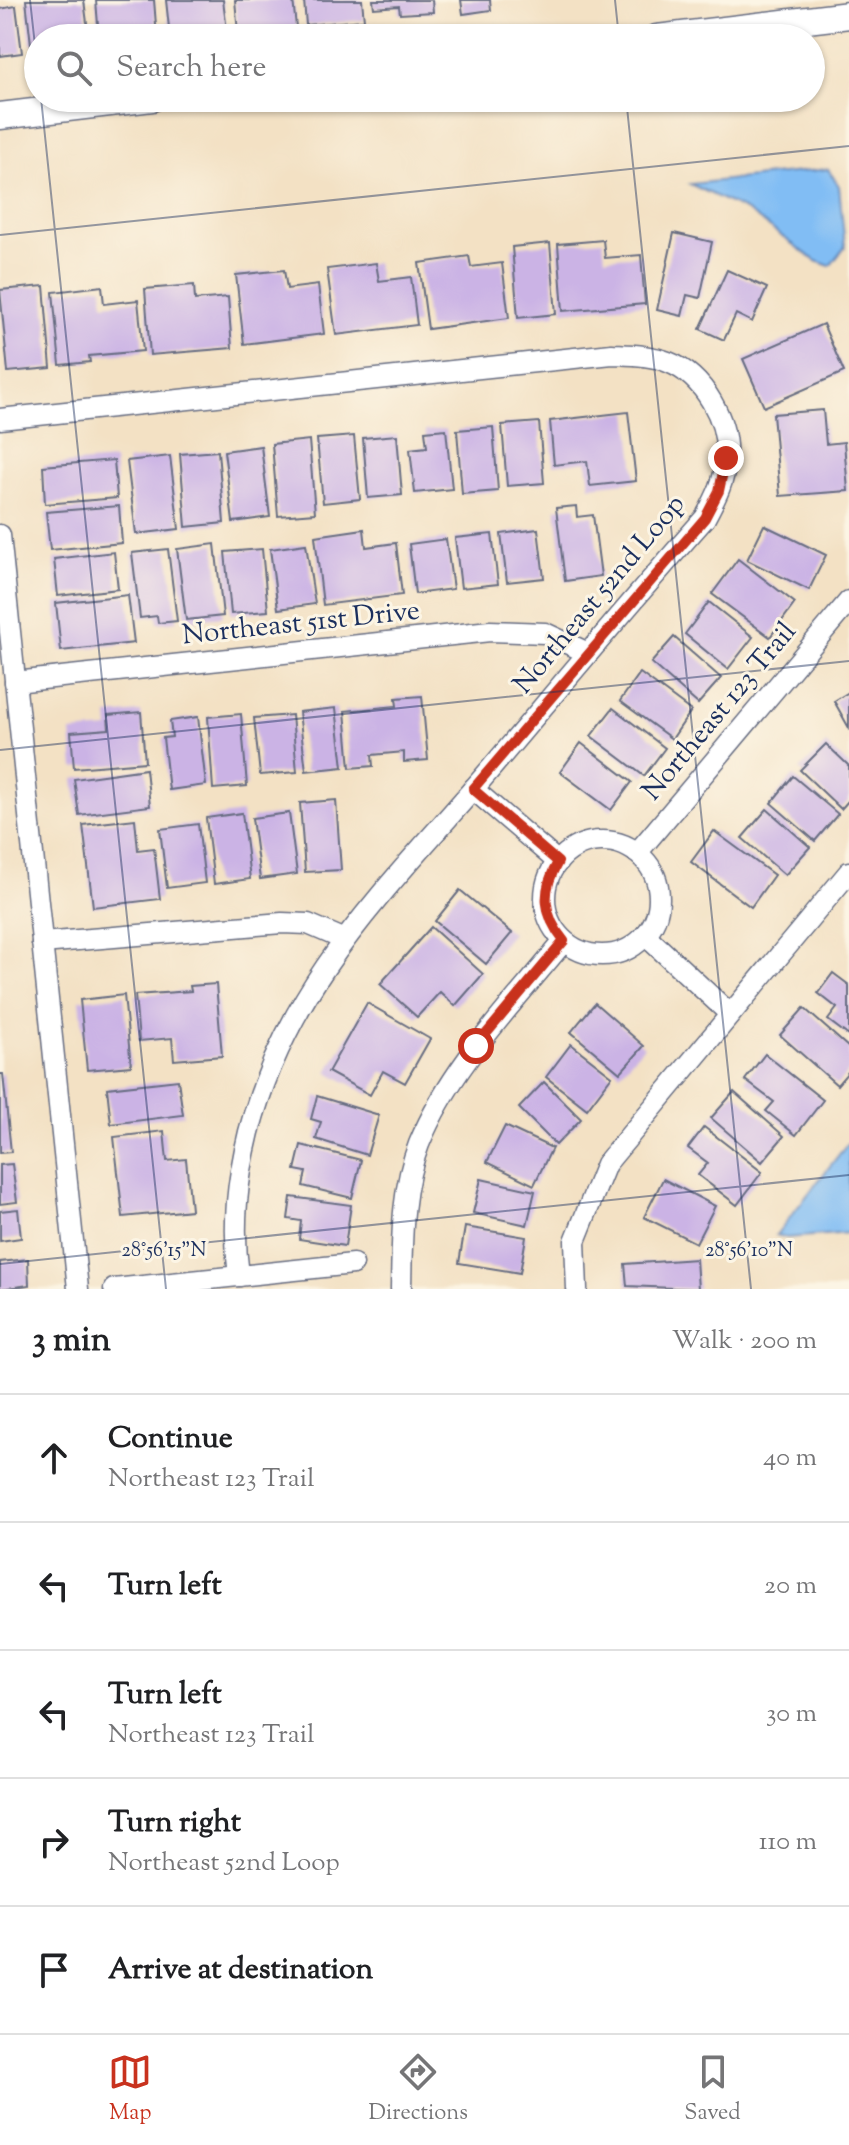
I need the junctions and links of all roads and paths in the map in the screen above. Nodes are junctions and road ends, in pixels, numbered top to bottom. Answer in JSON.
{"nodes":[{"id":1,"x":849,"y":15,"type":"edge"},
{"id":2,"x":774,"y":24,"type":"edge"},
{"id":3,"x":34,"y":112,"type":"edge"},
{"id":4,"x":0,"y":116,"type":"edge"},
{"id":5,"x":0,"y":419,"type":"edge"},
{"id":6,"x":0,"y":535,"type":"edge"},
{"id":7,"x":848,"y":604,"type":"edge"},
{"id":8,"x":588,"y":653,"type":"junction"},
{"id":9,"x":15,"y":682,"type":"junction"},
{"id":10,"x":473,"y":789,"type":"junction"},
{"id":11,"x":637,"y":853,"type":"junction"},
{"id":12,"x":558,"y":862,"type":"junction"},
{"id":13,"x":849,"y":872,"type":"edge"},
{"id":14,"x":645,"y":935,"type":"junction"},
{"id":15,"x":343,"y":939,"type":"junction"},
{"id":16,"x":564,"y":941,"type":"junction"},
{"id":17,"x":42,"y":943,"type":"junction"},
{"id":18,"x":730,"y":1014,"type":"junction"},
{"id":19,"x":353,"y":1264,"type":"dead end"},
{"id":20,"x":239,"y":1276,"type":"junction"},
{"id":21,"x":78,"y":1289,"type":"edge"},
{"id":22,"x":114,"y":1289,"type":"edge"},
{"id":23,"x":401,"y":1289,"type":"edge"},
{"id":24,"x":577,"y":1289,"type":"edge"}],
"edges":[{"from":1,"to":2,"type":"street"},
{"from":3,"to":4,"type":"street"},
{"from":5,"to":8,"type":"street","name":"Northeast 52nd Loop"},
{"from":6,"to":9,"type":"street"},
{"from":7,"to":11,"type":"street","name":"Northeast 123 Trail"},
{"from":8,"to":9,"type":"street","name":"Northeast 51st Drive"},
{"from":8,"to":10,"type":"street","name":"Northeast 52nd Loop"},
{"from":9,"to":17,"type":"street"},
{"from":10,"to":12,"type":"street"},
{"from":10,"to":15,"type":"street","name":"Northeast 52nd Loop"},
{"from":11,"to":12,"type":"street"},
{"from":11,"to":14,"type":"street"},
{"from":12,"to":16,"type":"street"},
{"from":13,"to":18,"type":"street"},
{"from":14,"to":16,"type":"street"},
{"from":14,"to":18,"type":"street"},
{"from":15,"to":17,"type":"street"},
{"from":15,"to":20,"type":"street","name":"Northeast 52nd Loop"},
{"from":16,"to":23,"type":"street"},
{"from":17,"to":21,"type":"street"},
{"from":18,"to":24,"type":"street"},
{"from":19,"to":20,"type":"street"},
{"from":20,"to":22,"type":"street"}]}
